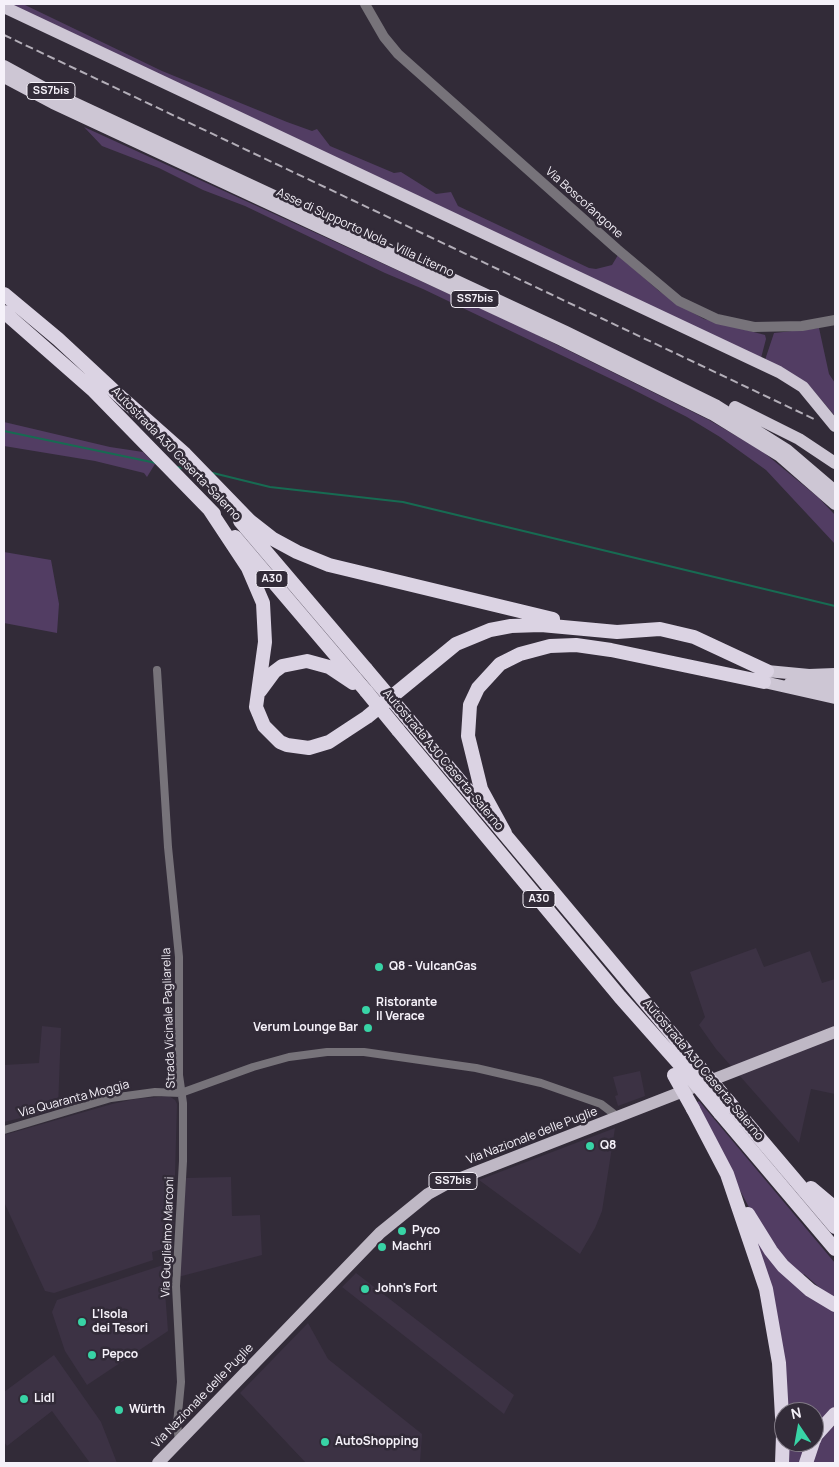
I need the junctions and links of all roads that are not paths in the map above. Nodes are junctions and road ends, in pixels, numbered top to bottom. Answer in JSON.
{"nodes":[{"id":1,"x":365,"y":4,"type":"edge"},
{"id":2,"x":4,"y":7,"type":"edge"},
{"id":3,"x":4,"y":66,"type":"edge"},
{"id":4,"x":4,"y":77,"type":"edge"},
{"id":5,"x":98,"y":119,"type":"junction"},
{"id":6,"x":4,"y":294,"type":"edge"},
{"id":7,"x":4,"y":312,"type":"edge"},
{"id":8,"x":835,"y":320,"type":"edge"},
{"id":9,"x":615,"y":355,"type":"junction"},
{"id":10,"x":835,"y":426,"type":"edge"},
{"id":11,"x":835,"y":463,"type":"edge"},
{"id":12,"x":835,"y":491,"type":"edge"},
{"id":13,"x":218,"y":492,"type":"junction"},
{"id":14,"x":835,"y":504,"type":"edge"},
{"id":15,"x":209,"y":508,"type":"junction"},
{"id":16,"x":558,"y":627,"type":"junction"},
{"id":17,"x":587,"y":629,"type":"junction"},
{"id":18,"x":611,"y":650,"type":"junction"},
{"id":19,"x":156,"y":670,"type":"dead end"},
{"id":20,"x":835,"y":674,"type":"edge"},
{"id":21,"x":766,"y":676,"type":"junction"},
{"id":22,"x":829,"y":686,"type":"edge"},
{"id":23,"x":366,"y":691,"type":"junction"},
{"id":24,"x":256,"y":696,"type":"junction"},
{"id":25,"x":835,"y":698,"type":"edge"},
{"id":26,"x":505,"y":833,"type":"junction"},
{"id":27,"x":835,"y":1032,"type":"edge"},
{"id":28,"x":683,"y":1067,"type":"junction"},
{"id":29,"x":181,"y":1094,"type":"junction"},
{"id":30,"x":724,"y":1108,"type":"junction"},
{"id":31,"x":618,"y":1117,"type":"junction"},
{"id":32,"x":4,"y":1130,"type":"edge"},
{"id":33,"x":780,"y":1162,"type":"junction"},
{"id":34,"x":727,"y":1174,"type":"junction"},
{"id":35,"x":835,"y":1208,"type":"edge"},
{"id":36,"x":835,"y":1227,"type":"edge"},
{"id":37,"x":835,"y":1249,"type":"edge"},
{"id":38,"x":835,"y":1305,"type":"edge"},
{"id":39,"x":835,"y":1414,"type":"edge"},
{"id":40,"x":824,"y":1426,"type":"edge"},
{"id":41,"x":179,"y":1441,"type":"junction"},
{"id":42,"x":158,"y":1463,"type":"edge"},
{"id":43,"x":782,"y":1463,"type":"edge"}],
"edges":[{"from":1,"to":8,"type":"street","name":"Via Boscofangone"},
{"from":2,"to":10,"type":"highway"},
{"from":3,"to":5,"type":"highway","name":"Asse di Supporto Nola - Villa Literno","number":"SS7bis"},
{"from":4,"to":5,"type":"highway","name":"Asse di Supporto Nola - Villa Literno","number":"SS7bis"},
{"from":5,"to":9,"type":"highway","name":"Asse di Supporto Nola - Villa Literno","number":"SS7bis"},
{"from":5,"to":14,"type":"highway","name":"Asse di Supporto Nola - Villa Literno","number":"SS7bis"},
{"from":6,"to":13,"type":"highway","name":"Autostrada A30 Caserta-Salerno"},
{"from":7,"to":15,"type":"highway","name":"Autostrada A30 Caserta-Salerno","number":"A30"},
{"from":9,"to":11,"type":"highway"},
{"from":9,"to":12,"type":"highway","name":"Asse di Supporto Nola - Villa Literno","number":"SS7bis"},
{"from":13,"to":17,"type":"highway"},
{"from":13,"to":26,"type":"highway","name":"Autostrada A30 Caserta-Salerno","number":"A30","bridge":true},
{"from":15,"to":23,"type":"highway","name":"Autostrada A30 Caserta-Salerno","number":"A30"},
{"from":15,"to":24,"type":"highway"},
{"from":16,"to":17,"type":"highway"},
{"from":16,"to":18,"type":"highway"},
{"from":16,"to":24,"type":"highway"},
{"from":17,"to":21,"type":"highway"},
{"from":18,"to":21,"type":"highway"},
{"from":18,"to":26,"type":"highway"},
{"from":19,"to":29,"type":"street","name":"Strada Vicinale Pagliarella"},
{"from":20,"to":21,"type":"highway"},
{"from":21,"to":22,"type":"highway"},
{"from":21,"to":25,"type":"highway"},
{"from":23,"to":24,"type":"highway"},
{"from":23,"to":28,"type":"highway","name":"Autostrada A30 Caserta-Salerno","number":"A30","bridge":true},
{"from":26,"to":28,"type":"highway","name":"Autostrada A30 Caserta-Salerno","number":"A30"},
{"from":27,"to":31,"type":"main road","name":"Via Nazionale delle Puglie","number":"SS7bis"},
{"from":28,"to":30,"type":"highway","name":"Autostrada A30 Caserta-Salerno","number":"A30","bridge":true},
{"from":28,"to":34,"type":"highway","bridge":true},
{"from":29,"to":31,"type":"street","name":"Strada Vicinale Pagliarella"},
{"from":29,"to":32,"type":"street","name":"Via Quaranta Moggia"},
{"from":29,"to":41,"type":"street","name":"Via Guglielmo Marconi"},
{"from":30,"to":33,"type":"highway","name":"Autostrada A30 Caserta-Salerno","number":"A30"},
{"from":30,"to":37,"type":"highway","name":"Autostrada A30 Caserta-Salerno","number":"A30"},
{"from":31,"to":41,"type":"main road","name":"Via Nazionale delle Puglie","number":"SS7bis"},
{"from":33,"to":35,"type":"highway"},
{"from":33,"to":36,"type":"highway","name":"Autostrada A30 Caserta-Salerno","number":"A30"},
{"from":34,"to":38,"type":"highway"},
{"from":34,"to":43,"type":"highway"},
{"from":39,"to":40,"type":"highway"},
{"from":41,"to":42,"type":"main road","name":"Via Nazionale delle Puglie","number":"SS7bis"}]}
